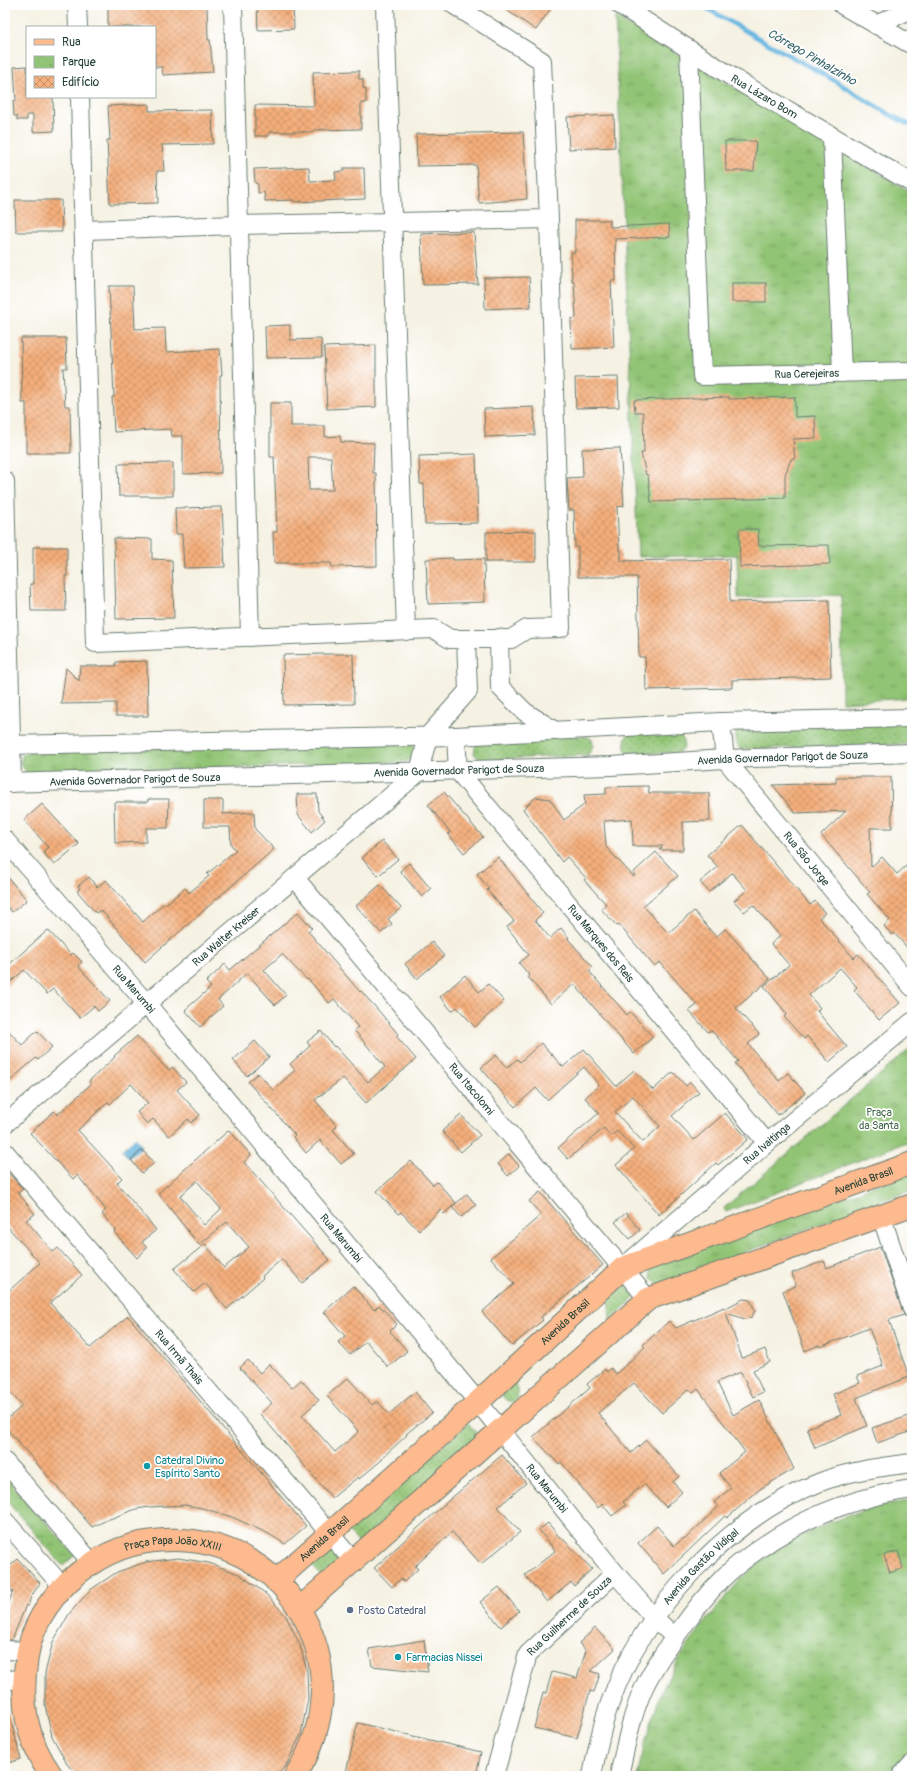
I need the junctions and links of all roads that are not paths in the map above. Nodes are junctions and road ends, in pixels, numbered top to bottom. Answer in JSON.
{"nodes":[{"id":1,"x":77,"y":5,"type":"edge"},
{"id":2,"x":232,"y":5,"type":"edge"},
{"id":3,"x":385,"y":5,"type":"edge"},
{"id":4,"x":454,"y":5,"type":"edge"},
{"id":5,"x":620,"y":5,"type":"edge"},
{"id":6,"x":842,"y":5,"type":"edge"},
{"id":7,"x":912,"y":9,"type":"edge"},
{"id":8,"x":876,"y":25,"type":"junction"},
{"id":9,"x":78,"y":26,"type":"edge"},
{"id":10,"x":912,"y":45,"type":"edge"},
{"id":11,"x":689,"y":51,"type":"junction"},
{"id":12,"x":80,"y":98,"type":"edge"},
{"id":13,"x":832,"y":137,"type":"junction"},
{"id":14,"x":912,"y":183,"type":"edge"},
{"id":15,"x":549,"y":219,"type":"junction"},
{"id":16,"x":393,"y":222,"type":"junction"},
{"id":17,"x":238,"y":225,"type":"junction"},
{"id":18,"x":85,"y":230,"type":"junction"},
{"id":19,"x":912,"y":371,"type":"edge"},
{"id":20,"x":842,"y":373,"type":"junction"},
{"id":21,"x":5,"y":481,"type":"edge"},
{"id":22,"x":6,"y":540,"type":"edge"},
{"id":23,"x":406,"y":631,"type":"junction"},
{"id":24,"x":250,"y":637,"type":"junction"},
{"id":25,"x":466,"y":638,"type":"junction"},
{"id":26,"x":499,"y":638,"type":"junction"},
{"id":27,"x":912,"y":718,"type":"edge"},
{"id":28,"x":721,"y":722,"type":"junction"},
{"id":29,"x":555,"y":731,"type":"junction"},
{"id":30,"x":428,"y":736,"type":"junction"},
{"id":31,"x":456,"y":736,"type":"junction"},
{"id":32,"x":8,"y":745,"type":"edge"},
{"id":33,"x":912,"y":754,"type":"edge"},
{"id":34,"x":724,"y":760,"type":"junction"},
{"id":35,"x":458,"y":771,"type":"junction"},
{"id":36,"x":419,"y":772,"type":"junction"},
{"id":37,"x":8,"y":783,"type":"edge"},
{"id":38,"x":5,"y":840,"type":"edge"},
{"id":39,"x":295,"y":878,"type":"junction"},
{"id":40,"x":912,"y":988,"type":"edge"},
{"id":41,"x":146,"y":1003,"type":"junction"},
{"id":42,"x":912,"y":1022,"type":"edge"},
{"id":43,"x":5,"y":1124,"type":"edge"},
{"id":44,"x":767,"y":1143,"type":"junction"},
{"id":45,"x":5,"y":1152,"type":"edge"},
{"id":46,"x":912,"y":1163,"type":"edge"},
{"id":47,"x":912,"y":1204,"type":"edge"},
{"id":48,"x":881,"y":1215,"type":"junction"},
{"id":49,"x":623,"y":1268,"type":"junction"},
{"id":50,"x":648,"y":1299,"type":"junction"},
{"id":51,"x":912,"y":1309,"type":"edge"},
{"id":52,"x":478,"y":1402,"type":"junction"},
{"id":53,"x":501,"y":1430,"type":"junction"},
{"id":54,"x":5,"y":1462,"type":"edge"},
{"id":55,"x":912,"y":1462,"type":"edge"},
{"id":56,"x":912,"y":1488,"type":"edge"},
{"id":57,"x":5,"y":1521,"type":"edge"},
{"id":58,"x":330,"y":1534,"type":"junction"},
{"id":59,"x":354,"y":1561,"type":"junction"},
{"id":60,"x":92,"y":1563,"type":"junction"},
{"id":61,"x":615,"y":1573,"type":"junction"},
{"id":62,"x":276,"y":1581,"type":"junction"},
{"id":63,"x":62,"y":1587,"type":"junction"},
{"id":64,"x":299,"y":1609,"type":"junction"},
{"id":65,"x":654,"y":1618,"type":"junction"},
{"id":66,"x":676,"y":1637,"type":"junction"},
{"id":67,"x":5,"y":1650,"type":"edge"},
{"id":68,"x":28,"y":1651,"type":"junction"},
{"id":69,"x":14,"y":1680,"type":"edge"},
{"id":70,"x":912,"y":1764,"type":"edge"},
{"id":71,"x":45,"y":1774,"type":"edge"},
{"id":72,"x":295,"y":1776,"type":"edge"},
{"id":73,"x":494,"y":1776,"type":"edge"},
{"id":74,"x":592,"y":1776,"type":"edge"},
{"id":75,"x":619,"y":1776,"type":"edge"},
{"id":76,"x":901,"y":1776,"type":"edge"}],
"edges":[{"from":1,"to":9,"type":"street"},
{"from":2,"to":17,"type":"street"},
{"from":3,"to":16,"type":"street"},
{"from":4,"to":15,"type":"street"},
{"from":5,"to":11,"type":"street","name":"Rua Lázaro Bom"},
{"from":6,"to":8,"type":"street"},
{"from":7,"to":8,"type":"street"},
{"from":8,"to":10,"type":"street"},
{"from":11,"to":13,"type":"street","name":"Rua Lázaro Bom"},
{"from":11,"to":20,"type":"street","name":"Rua Cerejeiras"},
{"from":12,"to":18,"type":"street"},
{"from":13,"to":14,"type":"street","name":"Rua Lázaro Bom"},
{"from":13,"to":20,"type":"street"},
{"from":15,"to":16,"type":"street"},
{"from":15,"to":26,"type":"street"},
{"from":16,"to":17,"type":"street"},
{"from":16,"to":23,"type":"street"},
{"from":17,"to":18,"type":"street"},
{"from":17,"to":24,"type":"street"},
{"from":18,"to":24,"type":"street"},
{"from":19,"to":20,"type":"street","name":"Rua Cerejeiras"},
{"from":21,"to":22,"type":"street"},
{"from":22,"to":32,"type":"street"},
{"from":23,"to":24,"type":"street"},
{"from":23,"to":25,"type":"street"},
{"from":25,"to":26,"type":"street"},
{"from":25,"to":30,"type":"street"},
{"from":26,"to":29,"type":"street"},
{"from":27,"to":28,"type":"street"},
{"from":28,"to":29,"type":"street"},
{"from":28,"to":34,"type":"street"},
{"from":29,"to":31,"type":"street"},
{"from":30,"to":31,"type":"street"},
{"from":30,"to":32,"type":"street"},
{"from":30,"to":36,"type":"street"},
{"from":31,"to":35,"type":"street"},
{"from":32,"to":37,"type":"street"},
{"from":33,"to":34,"type":"street","name":"Avenida Governador Parigot de Souza"},
{"from":34,"to":35,"type":"street","name":"Avenida Governador Parigot de Souza"},
{"from":34,"to":40,"type":"street","name":"Rua São Jorge"},
{"from":35,"to":36,"type":"street","name":"Avenida Governador Parigot de Souza"},
{"from":35,"to":44,"type":"street","name":"Rua Marques dos Reis"},
{"from":36,"to":37,"type":"street","name":"Avenida Governador Parigot de Souza"},
{"from":36,"to":39,"type":"street","name":"Rua Walter Kreiser"},
{"from":38,"to":41,"type":"street","name":"Rua Marumbi"},
{"from":39,"to":41,"type":"street","name":"Rua Walter Kreiser"},
{"from":39,"to":49,"type":"street","name":"Rua Itacolomi"},
{"from":41,"to":43,"type":"street","name":"Rua Walter Kreiser"},
{"from":41,"to":52,"type":"street","name":"Rua Marumbi"},
{"from":42,"to":44,"type":"street","name":"Rua Ivaitinga"},
{"from":44,"to":49,"type":"street","name":"Rua Ivaitinga"},
{"from":45,"to":58,"type":"street","name":"Rua Irmã Thais"},
{"from":46,"to":49,"type":"main road","name":"Avenida Brasil"},
{"from":47,"to":48,"type":"main road"},
{"from":48,"to":50,"type":"main road"},
{"from":48,"to":51,"type":"street"},
{"from":49,"to":50,"type":"street","name":"Rua Itacolomi"},
{"from":49,"to":52,"type":"main road","name":"Avenida Brasil"},
{"from":50,"to":53,"type":"main road"},
{"from":52,"to":53,"type":"street","name":"Rua Marumbi"},
{"from":52,"to":58,"type":"main road","name":"Avenida Brasil"},
{"from":53,"to":59,"type":"main road"},
{"from":53,"to":61,"type":"street","name":"Rua Marumbi"},
{"from":54,"to":60,"type":"street"},
{"from":55,"to":65,"type":"street","name":"Avenida Gastão Vidigal"},
{"from":56,"to":66,"type":"street","name":"Avenida Gastão Vidigal"},
{"from":57,"to":63,"type":"street"},
{"from":58,"to":59,"type":"street","name":"Rua Irmã Thais"},
{"from":58,"to":62,"type":"main road","name":"Avenida Brasil"},
{"from":59,"to":64,"type":"main road"},
{"from":60,"to":62,"type":"main road","name":"Praça Papa João XXIII"},
{"from":60,"to":63,"type":"main road","name":"Praça Papa João XXIII"},
{"from":61,"to":65,"type":"street","name":"Rua Marumbi"},
{"from":61,"to":73,"type":"street","name":"Rua Guilherme de Souza"},
{"from":62,"to":64,"type":"main road","name":"Praça Papa João XXIII"},
{"from":63,"to":68,"type":"main road","name":"Praça Papa João XXIII"},
{"from":64,"to":72,"type":"main road","name":"Praça Papa João XXIII"},
{"from":65,"to":66,"type":"street","name":"Rua Marumbi"},
{"from":65,"to":74,"type":"street","name":"Avenida Gastão Vidigal"},
{"from":66,"to":75,"type":"street","name":"Avenida Gastão Vidigal"},
{"from":67,"to":68,"type":"street"},
{"from":68,"to":69,"type":"main road","name":"Praça Papa João XXIII"},
{"from":69,"to":71,"type":"main road","name":"Praça Papa João XXIII"},
{"from":70,"to":76,"type":"street"}]}
